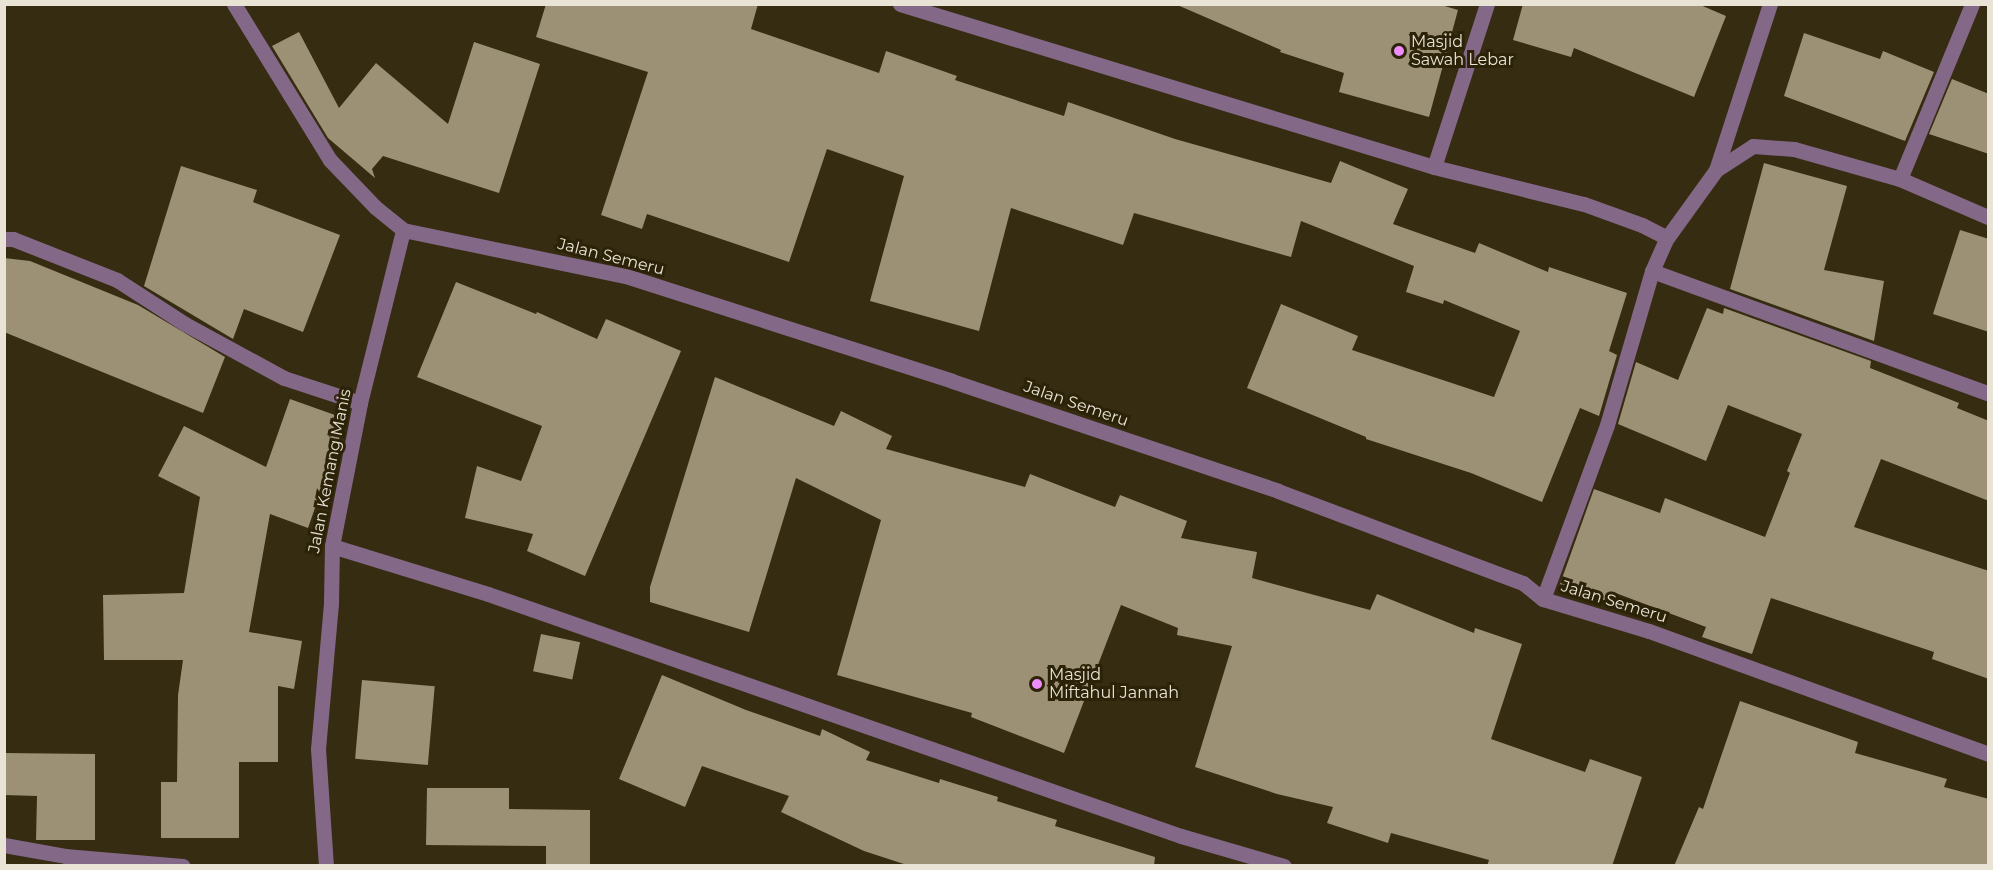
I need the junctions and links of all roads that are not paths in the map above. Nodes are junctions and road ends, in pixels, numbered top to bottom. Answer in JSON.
{"nodes":[{"id":1,"x":234,"y":4,"type":"edge"},
{"id":2,"x":900,"y":4,"type":"edge"},
{"id":3,"x":1486,"y":4,"type":"edge"},
{"id":4,"x":1770,"y":4,"type":"edge"},
{"id":5,"x":1972,"y":4,"type":"edge"},
{"id":6,"x":1434,"y":167,"type":"junction"},
{"id":7,"x":1716,"y":170,"type":"junction"},
{"id":8,"x":1900,"y":179,"type":"junction"},
{"id":9,"x":1989,"y":217,"type":"edge"},
{"id":10,"x":403,"y":230,"type":"junction"},
{"id":11,"x":1667,"y":238,"type":"junction"},
{"id":12,"x":4,"y":239,"type":"edge"},
{"id":13,"x":1652,"y":271,"type":"junction"},
{"id":14,"x":1989,"y":393,"type":"edge"},
{"id":15,"x":360,"y":403,"type":"junction"},
{"id":16,"x":332,"y":546,"type":"junction"},
{"id":17,"x":1543,"y":599,"type":"junction"},
{"id":18,"x":1989,"y":754,"type":"edge"},
{"id":19,"x":4,"y":846,"type":"edge"},
{"id":20,"x":183,"y":866,"type":"edge"},
{"id":21,"x":326,"y":866,"type":"edge"},
{"id":22,"x":1284,"y":866,"type":"edge"}],
"edges":[{"from":1,"to":10,"type":"street","name":"Jalan Semeru"},
{"from":2,"to":6,"type":"street"},
{"from":3,"to":6,"type":"street"},
{"from":4,"to":7,"type":"street"},
{"from":5,"to":8,"type":"street"},
{"from":6,"to":11,"type":"street"},
{"from":7,"to":8,"type":"street"},
{"from":7,"to":11,"type":"street"},
{"from":8,"to":9,"type":"street"},
{"from":10,"to":15,"type":"street","name":"Jalan Kemang Manis"},
{"from":10,"to":17,"type":"street","name":"Jalan Semeru"},
{"from":11,"to":13,"type":"street"},
{"from":12,"to":15,"type":"street"},
{"from":13,"to":14,"type":"street"},
{"from":13,"to":17,"type":"street"},
{"from":15,"to":16,"type":"street","name":"Jalan Kemang Manis"},
{"from":16,"to":21,"type":"street","name":"Jalan Kemang Manis"},
{"from":16,"to":22,"type":"street"},
{"from":17,"to":18,"type":"street","name":"Jalan Semeru"},
{"from":19,"to":20,"type":"street"}]}
